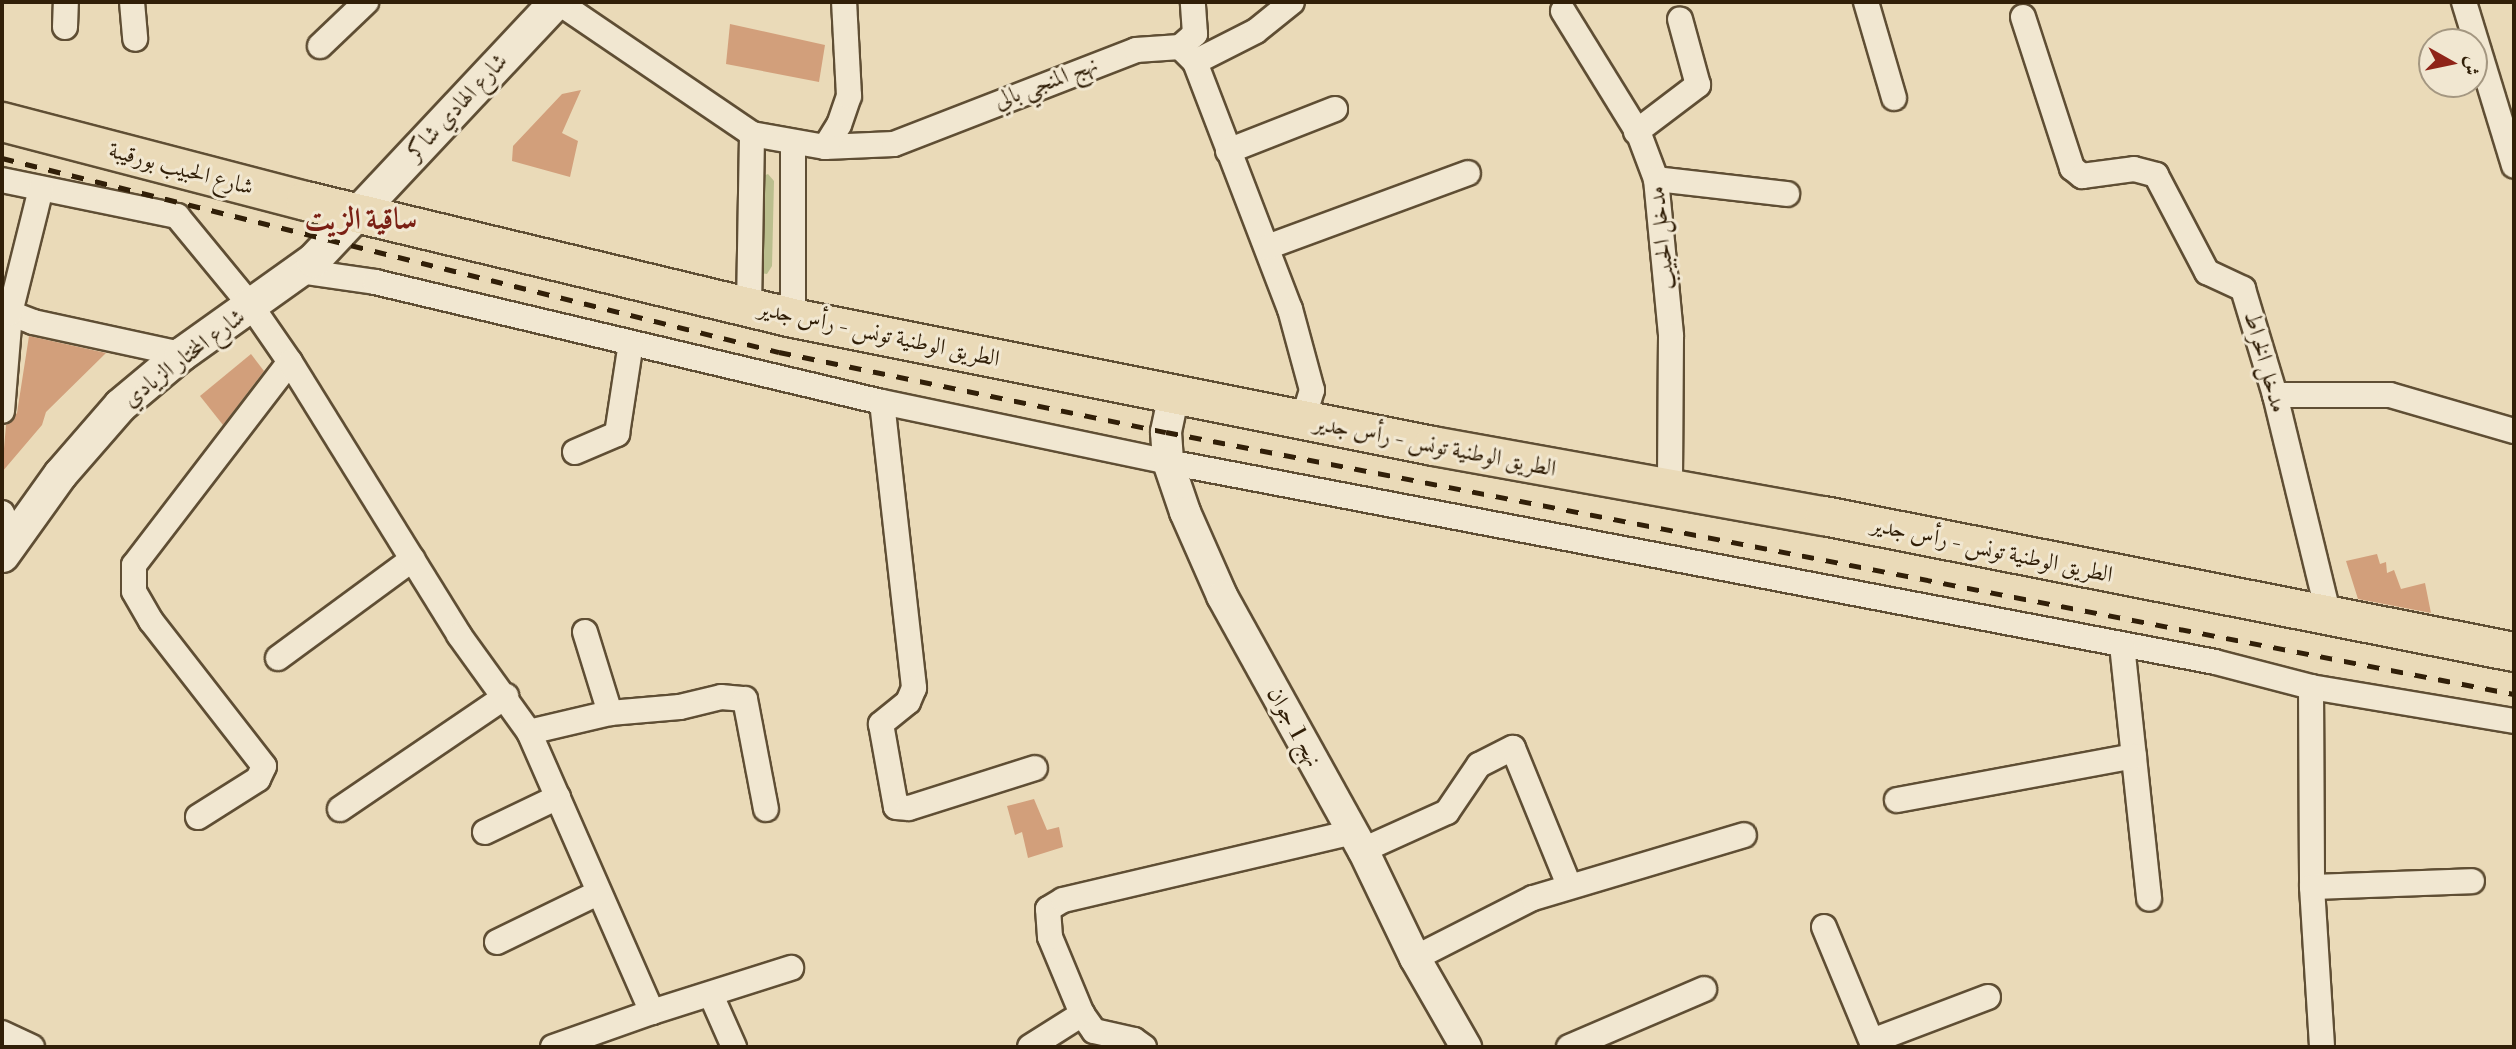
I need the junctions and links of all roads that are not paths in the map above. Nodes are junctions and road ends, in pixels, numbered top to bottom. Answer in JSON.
{"nodes":[{"id":1,"x":66,"y":2,"type":"edge"},
{"id":2,"x":132,"y":2,"type":"edge"},
{"id":3,"x":366,"y":2,"type":"edge"},
{"id":4,"x":557,"y":2,"type":"edge"},
{"id":5,"x":844,"y":2,"type":"edge"},
{"id":6,"x":1193,"y":2,"type":"edge"},
{"id":7,"x":1292,"y":2,"type":"edge"},
{"id":8,"x":1866,"y":2,"type":"edge"},
{"id":9,"x":2464,"y":2,"type":"edge"},
{"id":10,"x":1563,"y":11,"type":"dead end"},
{"id":11,"x":2023,"y":17,"type":"dead end"},
{"id":12,"x":1680,"y":19,"type":"dead end"},
{"id":13,"x":65,"y":27,"type":"dead end"},
{"id":14,"x":135,"y":40,"type":"dead end"},
{"id":15,"x":320,"y":46,"type":"dead end"},
{"id":16,"x":1188,"y":54,"type":"junction"},
{"id":17,"x":1894,"y":98,"type":"dead end"},
{"id":18,"x":1335,"y":109,"type":"dead end"},
{"id":19,"x":2,"y":122,"type":"edge"},
{"id":20,"x":1636,"y":132,"type":"junction"},
{"id":21,"x":752,"y":134,"type":"junction"},
{"id":22,"x":793,"y":144,"type":"junction"},
{"id":23,"x":825,"y":147,"type":"junction"},
{"id":24,"x":1228,"y":151,"type":"junction"},
{"id":25,"x":2514,"y":166,"type":"edge"},
{"id":26,"x":1468,"y":173,"type":"dead end"},
{"id":27,"x":1656,"y":179,"type":"junction"},
{"id":28,"x":2,"y":180,"type":"edge"},
{"id":29,"x":41,"y":189,"type":"junction"},
{"id":30,"x":1787,"y":194,"type":"dead end"},
{"id":31,"x":361,"y":214,"type":"junction"},
{"id":32,"x":1267,"y":247,"type":"junction"},
{"id":33,"x":300,"y":271,"type":"junction"},
{"id":34,"x":252,"y":307,"type":"junction"},
{"id":35,"x":749,"y":308,"type":"junction"},
{"id":36,"x":6,"y":312,"type":"edge"},
{"id":37,"x":793,"y":318,"type":"junction"},
{"id":38,"x":631,"y":343,"type":"junction"},
{"id":39,"x":181,"y":354,"type":"junction"},
{"id":40,"x":289,"y":362,"type":"junction"},
{"id":41,"x":1174,"y":394,"type":"junction"},
{"id":42,"x":2275,"y":395,"type":"junction"},
{"id":43,"x":883,"y":402,"type":"junction"},
{"id":44,"x":2,"y":411,"type":"edge"},
{"id":45,"x":1303,"y":420,"type":"junction"},
{"id":46,"x":2514,"y":431,"type":"edge"},
{"id":47,"x":575,"y":452,"type":"dead end"},
{"id":48,"x":1168,"y":463,"type":"junction"},
{"id":49,"x":1670,"y":491,"type":"junction"},
{"id":50,"x":5,"y":535,"type":"edge"},
{"id":51,"x":413,"y":559,"type":"junction"},
{"id":52,"x":2329,"y":616,"type":"junction"},
{"id":53,"x":585,"y":632,"type":"dead end"},
{"id":54,"x":2122,"y":645,"type":"junction"},
{"id":55,"x":2514,"y":652,"type":"edge"},
{"id":56,"x":278,"y":658,"type":"dead end"},
{"id":57,"x":2311,"y":687,"type":"junction"},
{"id":58,"x":506,"y":696,"type":"junction"},
{"id":59,"x":610,"y":713,"type":"junction"},
{"id":60,"x":2514,"y":721,"type":"edge"},
{"id":61,"x":529,"y":733,"type":"junction"},
{"id":62,"x":2134,"y":756,"type":"junction"},
{"id":63,"x":1035,"y":768,"type":"dead end"},
{"id":64,"x":558,"y":797,"type":"junction"},
{"id":65,"x":1897,"y":800,"type":"dead end"},
{"id":66,"x":340,"y":809,"type":"dead end"},
{"id":67,"x":766,"y":809,"type":"dead end"},
{"id":68,"x":198,"y":817,"type":"dead end"},
{"id":69,"x":485,"y":832,"type":"dead end"},
{"id":70,"x":1744,"y":835,"type":"dead end"},
{"id":71,"x":1358,"y":841,"type":"junction"},
{"id":72,"x":2472,"y":881,"type":"dead end"},
{"id":73,"x":1569,"y":885,"type":"junction"},
{"id":74,"x":2312,"y":887,"type":"junction"},
{"id":75,"x":598,"y":893,"type":"junction"},
{"id":76,"x":2149,"y":899,"type":"dead end"},
{"id":77,"x":1824,"y":927,"type":"dead end"},
{"id":78,"x":497,"y":942,"type":"dead end"},
{"id":79,"x":1415,"y":958,"type":"junction"},
{"id":80,"x":792,"y":968,"type":"dead end"},
{"id":81,"x":1704,"y":989,"type":"dead end"},
{"id":82,"x":711,"y":995,"type":"junction"},
{"id":83,"x":1988,"y":997,"type":"dead end"},
{"id":84,"x":652,"y":1012,"type":"junction"},
{"id":85,"x":1082,"y":1014,"type":"junction"},
{"id":86,"x":2,"y":1033,"type":"edge"},
{"id":87,"x":1873,"y":1044,"type":"edge"},
{"id":88,"x":564,"y":1046,"type":"edge"},
{"id":89,"x":32,"y":1047,"type":"edge"},
{"id":90,"x":734,"y":1047,"type":"edge"},
{"id":91,"x":1030,"y":1047,"type":"edge"},
{"id":92,"x":1144,"y":1047,"type":"edge"},
{"id":93,"x":1466,"y":1047,"type":"edge"},
{"id":94,"x":1570,"y":1047,"type":"edge"},
{"id":95,"x":2322,"y":1047,"type":"edge"}],
"edges":[{"from":1,"to":13,"type":"street"},
{"from":2,"to":14,"type":"street"},
{"from":3,"to":15,"type":"street"},
{"from":4,"to":21,"type":"street","name":"نهج المنجي بالي"},
{"from":4,"to":31,"type":"main road","name":"شارع الهادي شاكر"},
{"from":5,"to":23,"type":"street"},
{"from":6,"to":16,"type":"street"},
{"from":7,"to":16,"type":"street"},
{"from":8,"to":17,"type":"street"},
{"from":9,"to":25,"type":"street"},
{"from":10,"to":20,"type":"street","name":"مدخل الحبيب"},
{"from":11,"to":42,"type":"street","name":"مدخل الخراط"},
{"from":12,"to":20,"type":"street"},
{"from":16,"to":23,"type":"street","name":"نهج المنجي بالي"},
{"from":16,"to":24,"type":"street"},
{"from":18,"to":24,"type":"street"},
{"from":19,"to":31,"type":"main road","name":"شارع الحبيب بورقيبة"},
{"from":20,"to":27,"type":"street","name":"مدخل الحبيب"},
{"from":21,"to":22,"type":"street","name":"نهج المنجي بالي"},
{"from":21,"to":35,"type":"street"},
{"from":22,"to":23,"type":"street","name":"نهج المنجي بالي"},
{"from":22,"to":37,"type":"street"},
{"from":24,"to":32,"type":"street"},
{"from":26,"to":32,"type":"street"},
{"from":27,"to":30,"type":"street"},
{"from":27,"to":49,"type":"street","name":"مدخل الحبيب"},
{"from":28,"to":29,"type":"street"},
{"from":29,"to":34,"type":"street"},
{"from":29,"to":36,"type":"street"},
{"from":31,"to":33,"type":"main road","name":"شارع المختار الزيادي"},
{"from":31,"to":35,"type":"main road","name":"الطريق الوطنية تونس - رأس جدير"},
{"from":32,"to":45,"type":"street"},
{"from":33,"to":34,"type":"main road","name":"شارع المختار الزيادي"},
{"from":33,"to":38,"type":"street"},
{"from":34,"to":39,"type":"main road","name":"شارع المختار الزيادي"},
{"from":34,"to":40,"type":"street"},
{"from":35,"to":37,"type":"main road","name":"الطريق الوطنية تونس - رأس جدير"},
{"from":36,"to":39,"type":"street"},
{"from":36,"to":44,"type":"street"},
{"from":37,"to":41,"type":"main road","name":"الطريق الوطنية تونس - رأس جدير"},
{"from":38,"to":43,"type":"street"},
{"from":38,"to":47,"type":"street"},
{"from":39,"to":50,"type":"main road","name":"شارع المختار الزيادي"},
{"from":40,"to":51,"type":"street"},
{"from":40,"to":68,"type":"street"},
{"from":41,"to":45,"type":"main road","name":"الطريق الوطنية تونس - رأس جدير"},
{"from":41,"to":48,"type":"street","name":"نهج 1 جوان"},
{"from":42,"to":46,"type":"street"},
{"from":42,"to":52,"type":"street","name":"مدخل الخراط"},
{"from":43,"to":48,"type":"street"},
{"from":43,"to":63,"type":"street"},
{"from":45,"to":49,"type":"main road","name":"الطريق الوطنية تونس - رأس جدير"},
{"from":48,"to":54,"type":"street"},
{"from":48,"to":71,"type":"street","name":"نهج 1 جوان"},
{"from":49,"to":52,"type":"main road","name":"الطريق الوطنية تونس - رأس جدير"},
{"from":51,"to":56,"type":"street"},
{"from":51,"to":58,"type":"street"},
{"from":52,"to":55,"type":"main road","name":"الطريق الوطنية تونس - رأس جدير"},
{"from":53,"to":59,"type":"street"},
{"from":54,"to":57,"type":"street"},
{"from":54,"to":62,"type":"street"},
{"from":57,"to":60,"type":"street"},
{"from":57,"to":74,"type":"street"},
{"from":58,"to":61,"type":"street"},
{"from":58,"to":66,"type":"street"},
{"from":59,"to":61,"type":"street"},
{"from":59,"to":67,"type":"street"},
{"from":61,"to":64,"type":"street"},
{"from":62,"to":65,"type":"street"},
{"from":62,"to":76,"type":"street"},
{"from":64,"to":69,"type":"street"},
{"from":64,"to":75,"type":"street"},
{"from":70,"to":73,"type":"street"},
{"from":71,"to":73,"type":"street"},
{"from":71,"to":79,"type":"street","name":"نهج 1 جوان"},
{"from":71,"to":85,"type":"street"},
{"from":72,"to":74,"type":"street"},
{"from":73,"to":79,"type":"street"},
{"from":74,"to":95,"type":"street"},
{"from":75,"to":78,"type":"street"},
{"from":75,"to":84,"type":"street"},
{"from":77,"to":87,"type":"street"},
{"from":79,"to":93,"type":"street","name":"نهج 1 جوان"},
{"from":80,"to":82,"type":"street"},
{"from":81,"to":94,"type":"street"},
{"from":82,"to":84,"type":"street"},
{"from":82,"to":90,"type":"street"},
{"from":83,"to":87,"type":"street"},
{"from":84,"to":88,"type":"street"},
{"from":85,"to":91,"type":"street"},
{"from":85,"to":92,"type":"street"},
{"from":86,"to":89,"type":"street"}]}
